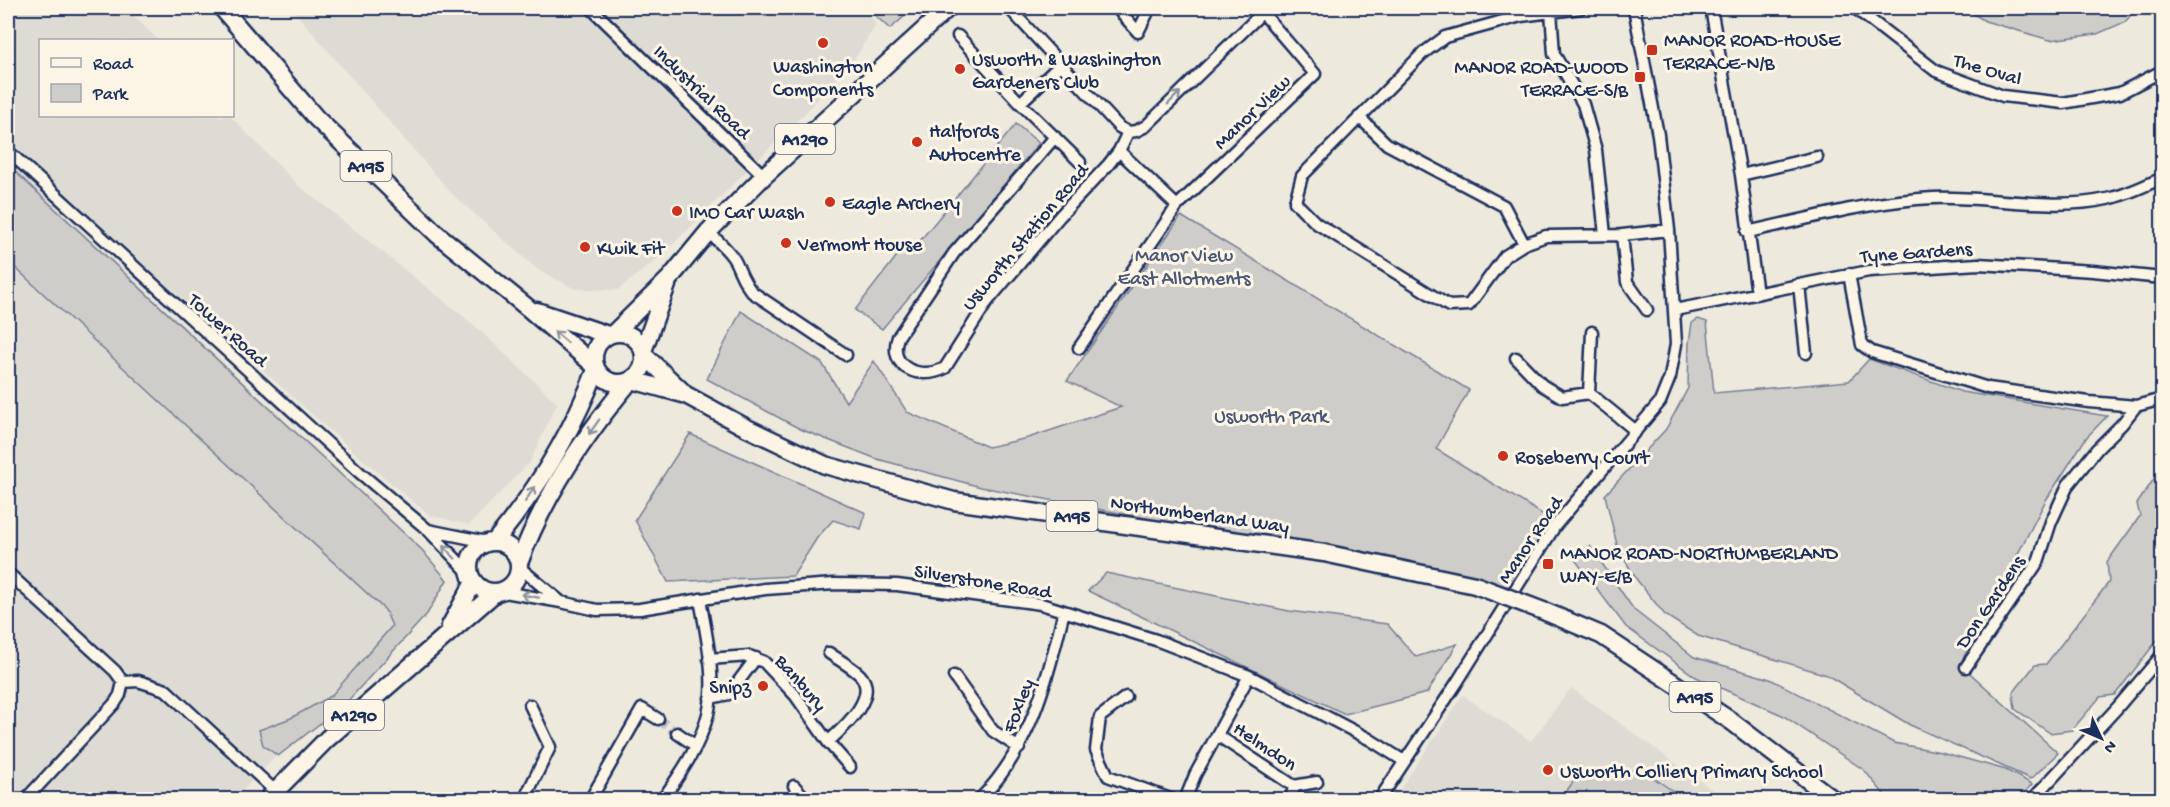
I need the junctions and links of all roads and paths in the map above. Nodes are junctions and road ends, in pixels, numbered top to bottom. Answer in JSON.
{"nodes":[{"id":1,"x":222,"y":8,"type":"edge"},
{"id":2,"x":591,"y":8,"type":"edge"},
{"id":3,"x":1009,"y":8,"type":"edge"},
{"id":4,"x":1117,"y":8,"type":"edge"},
{"id":5,"x":1142,"y":8,"type":"edge"},
{"id":6,"x":1581,"y":8,"type":"edge"},
{"id":7,"x":1634,"y":8,"type":"edge"},
{"id":8,"x":1712,"y":8,"type":"edge"},
{"id":9,"x":1855,"y":8,"type":"edge"},
{"id":10,"x":1264,"y":10,"type":"edge"},
{"id":11,"x":937,"y":11,"type":"edge"},
{"id":12,"x":1551,"y":11,"type":"junction"},
{"id":13,"x":957,"y":36,"type":"dead end"},
{"id":14,"x":1061,"y":64,"type":"junction"},
{"id":15,"x":2163,"y":71,"type":"edge"},
{"id":16,"x":1020,"y":103,"type":"junction"},
{"id":17,"x":1359,"y":117,"type":"junction"},
{"id":18,"x":1128,"y":132,"type":"junction"},
{"id":19,"x":1055,"y":137,"type":"junction"},
{"id":20,"x":8,"y":152,"type":"edge"},
{"id":21,"x":1119,"y":152,"type":"junction"},
{"id":22,"x":1817,"y":158,"type":"dead end"},
{"id":23,"x":1080,"y":162,"type":"dead end"},
{"id":24,"x":1741,"y":175,"type":"junction"},
{"id":25,"x":764,"y":176,"type":"junction"},
{"id":26,"x":2163,"y":178,"type":"edge"},
{"id":27,"x":1177,"y":206,"type":"junction"},
{"id":28,"x":1669,"y":230,"type":"junction"},
{"id":29,"x":708,"y":232,"type":"junction"},
{"id":30,"x":1748,"y":232,"type":"junction"},
{"id":31,"x":1605,"y":235,"type":"junction"},
{"id":32,"x":1622,"y":235,"type":"junction"},
{"id":33,"x":1524,"y":244,"type":"junction"},
{"id":34,"x":1849,"y":274,"type":"junction"},
{"id":35,"x":670,"y":278,"type":"junction"},
{"id":36,"x":2163,"y":278,"type":"edge"},
{"id":37,"x":1799,"y":284,"type":"junction"},
{"id":38,"x":1756,"y":294,"type":"junction"},
{"id":39,"x":528,"y":308,"type":"junction"},
{"id":40,"x":1647,"y":310,"type":"dead end"},
{"id":41,"x":1675,"y":310,"type":"junction"},
{"id":42,"x":1592,"y":332,"type":"dead end"},
{"id":43,"x":611,"y":334,"type":"junction"},
{"id":44,"x":1079,"y":348,"type":"dead end"},
{"id":45,"x":643,"y":353,"type":"junction"},
{"id":46,"x":1806,"y":353,"type":"dead end"},
{"id":47,"x":846,"y":354,"type":"dead end"},
{"id":48,"x":1516,"y":358,"type":"dead end"},
{"id":49,"x":595,"y":368,"type":"junction"},
{"id":50,"x":631,"y":380,"type":"junction"},
{"id":51,"x":1589,"y":393,"type":"junction"},
{"id":52,"x":686,"y":395,"type":"junction"},
{"id":53,"x":2163,"y":399,"type":"edge"},
{"id":54,"x":2136,"y":406,"type":"junction"},
{"id":55,"x":1636,"y":431,"type":"junction"},
{"id":56,"x":428,"y":530,"type":"junction"},
{"id":57,"x":491,"y":542,"type":"junction"},
{"id":58,"x":519,"y":565,"type":"junction"},
{"id":59,"x":8,"y":573,"type":"edge"},
{"id":60,"x":472,"y":578,"type":"junction"},
{"id":61,"x":497,"y":591,"type":"junction"},
{"id":62,"x":700,"y":599,"type":"junction"},
{"id":63,"x":561,"y":602,"type":"junction"},
{"id":64,"x":1064,"y":611,"type":"junction"},
{"id":65,"x":446,"y":635,"type":"junction"},
{"id":66,"x":829,"y":653,"type":"dead end"},
{"id":67,"x":2163,"y":655,"type":"edge"},
{"id":68,"x":756,"y":658,"type":"junction"},
{"id":69,"x":710,"y":659,"type":"junction"},
{"id":70,"x":1966,"y":667,"type":"dead end"},
{"id":71,"x":954,"y":676,"type":"dead end"},
{"id":72,"x":1250,"y":676,"type":"junction"},
{"id":73,"x":123,"y":682,"type":"junction"},
{"id":74,"x":1126,"y":697,"type":"dead end"},
{"id":75,"x":710,"y":698,"type":"junction"},
{"id":76,"x":530,"y":705,"type":"dead end"},
{"id":77,"x":658,"y":719,"type":"tunnel mouth"},
{"id":78,"x":677,"y":733,"type":"tunnel mouth"},
{"id":79,"x":1218,"y":735,"type":"junction"},
{"id":80,"x":828,"y":742,"type":"junction"},
{"id":81,"x":696,"y":746,"type":"junction"},
{"id":82,"x":1019,"y":748,"type":"junction"},
{"id":83,"x":1404,"y":761,"type":"junction"},
{"id":84,"x":850,"y":766,"type":"dead end"},
{"id":85,"x":1317,"y":782,"type":"dead end"},
{"id":86,"x":794,"y":786,"type":"dead end"},
{"id":87,"x":1294,"y":786,"type":"junction"},
{"id":88,"x":271,"y":795,"type":"edge"},
{"id":89,"x":25,"y":800,"type":"edge"},
{"id":90,"x":524,"y":800,"type":"edge"},
{"id":91,"x":590,"y":800,"type":"edge"},
{"id":92,"x":662,"y":800,"type":"edge"},
{"id":93,"x":807,"y":800,"type":"edge"},
{"id":94,"x":979,"y":800,"type":"edge"},
{"id":95,"x":1173,"y":800,"type":"edge"},
{"id":96,"x":1185,"y":800,"type":"edge"},
{"id":97,"x":1291,"y":800,"type":"edge"},
{"id":98,"x":1379,"y":800,"type":"edge"},
{"id":99,"x":1834,"y":800,"type":"edge"},
{"id":100,"x":2032,"y":800,"type":"edge"}],
"edges":[{"from":1,"to":39,"type":"main road","number":"A195"},
{"from":2,"to":25,"type":"street","name":"Industrial Road"},
{"from":3,"to":14,"type":"street"},
{"from":4,"to":5,"type":"street"},
{"from":6,"to":12,"type":"street"},
{"from":7,"to":28,"type":"street","name":"Manor Road"},
{"from":8,"to":24,"type":"street"},
{"from":9,"to":15,"type":"street","name":"The Oval"},
{"from":18,"to":10,"type":"street","one_way":true},
{"from":10,"to":27,"type":"street","name":"Manor View"},
{"from":11,"to":25,"type":"main road","number":"A1290"},
{"from":12,"to":17,"type":"street"},
{"from":12,"to":31,"type":"street"},
{"from":13,"to":16,"type":"street"},
{"from":14,"to":16,"type":"street"},
{"from":14,"to":18,"type":"street"},
{"from":16,"to":19,"type":"street"},
{"from":17,"to":33,"type":"street"},
{"from":17,"to":33,"type":"street"},
{"from":18,"to":21,"type":"street","name":"Usworth Station Road"},
{"from":19,"to":21,"type":"street","name":"Usworth Station Road"},
{"from":19,"to":23,"type":"street"},
{"from":20,"to":56,"type":"street","name":"Tower Road"},
{"from":21,"to":27,"type":"street"},
{"from":22,"to":24,"type":"street"},
{"from":24,"to":30,"type":"street"},
{"from":25,"to":29,"type":"main road","number":"A1290"},
{"from":26,"to":30,"type":"street"},
{"from":27,"to":44,"type":"street"},
{"from":28,"to":32,"type":"street"},
{"from":28,"to":41,"type":"street","name":"Manor Road"},
{"from":29,"to":35,"type":"main road","number":"A1290"},
{"from":29,"to":47,"type":"street"},
{"from":30,"to":38,"type":"street"},
{"from":31,"to":32,"type":"street"},
{"from":31,"to":33,"type":"street"},
{"from":32,"to":40,"type":"street"},
{"from":34,"to":36,"type":"street","name":"Tyne Gardens"},
{"from":34,"to":37,"type":"street","name":"Tyne Gardens"},
{"from":34,"to":54,"type":"street"},
{"from":35,"to":43,"type":"main road","number":"A1290"},
{"from":35,"to":45,"type":"main road","number":"A1290"},
{"from":37,"to":38,"type":"street","name":"Tyne Gardens"},
{"from":37,"to":46,"type":"street"},
{"from":38,"to":41,"type":"street","name":"Tyne Gardens"},
{"from":39,"to":43,"type":"main road","number":"A195"},
{"from":49,"to":39,"type":"main road","number":"A195","one_way":true},
{"from":41,"to":55,"type":"street","name":"Manor Road"},
{"from":42,"to":51,"type":"street"},
{"from":43,"to":45,"type":"main road","number":"A195"},
{"from":43,"to":49,"type":"main road"},
{"from":45,"to":50,"type":"main road"},
{"from":45,"to":52,"type":"main road","name":"Northumberland Way","number":"A195"},
{"from":48,"to":51,"type":"street"},
{"from":49,"to":50,"type":"main road","number":"A195"},
{"from":57,"to":49,"type":"main road","number":"A1290","one_way":true},
{"from":50,"to":52,"type":"main road","name":"Northumberland Way","number":"A195"},
{"from":50,"to":58,"type":"main road","number":"A1290","one_way":true},
{"from":51,"to":55,"type":"street"},
{"from":52,"to":99,"type":"main road","name":"Northumberland Way","number":"A195","bridge":true},
{"from":53,"to":54,"type":"street"},
{"from":54,"to":70,"type":"street","name":"Don Gardens"},
{"from":55,"to":83,"type":"street","name":"Manor Road"},
{"from":56,"to":57,"type":"street","name":"Tower Road"},
{"from":60,"to":56,"type":"street","name":"Tower Road","one_way":true},
{"from":57,"to":58,"type":"main road"},
{"from":57,"to":60,"type":"main road","number":"A1290"},
{"from":58,"to":61,"type":"main road","number":"A1290"},
{"from":58,"to":63,"type":"street","name":"Silverstone Road"},
{"from":59,"to":73,"type":"street"},
{"from":60,"to":61,"type":"main road"},
{"from":60,"to":65,"type":"main road","number":"A1290"},
{"from":63,"to":61,"type":"street","name":"Silverstone Road","one_way":true},
{"from":61,"to":65,"type":"main road","number":"A1290"},
{"from":62,"to":63,"type":"street","name":"Silverstone Road"},
{"from":62,"to":64,"type":"street","name":"Silverstone Road"},
{"from":62,"to":69,"type":"street"},
{"from":64,"to":72,"type":"street","name":"Silverstone Road"},
{"from":64,"to":82,"type":"street","name":"Foxley"},
{"from":65,"to":88,"type":"main road","number":"A1290"},
{"from":66,"to":80,"type":"street"},
{"from":67,"to":100,"type":"street"},
{"from":68,"to":69,"type":"street","name":"Banbury"},
{"from":68,"to":75,"type":"street"},
{"from":68,"to":80,"type":"street","name":"Banbury"},
{"from":69,"to":75,"type":"street"},
{"from":71,"to":82,"type":"street"},
{"from":72,"to":79,"type":"street","name":"Helmdon"},
{"from":72,"to":83,"type":"street","name":"Silverstone Road"},
{"from":73,"to":88,"type":"street"},
{"from":73,"to":89,"type":"street"},
{"from":74,"to":95,"type":"street"},
{"from":75,"to":81,"type":"street"},
{"from":76,"to":90,"type":"street"},
{"from":77,"to":91,"type":"street"},
{"from":78,"to":81,"type":"street"},
{"from":79,"to":87,"type":"street","name":"Helmdon"},
{"from":79,"to":96,"type":"street","name":"Helmdon"},
{"from":80,"to":84,"type":"street","name":"Banbury"},
{"from":81,"to":92,"type":"street"},
{"from":82,"to":94,"type":"street","name":"Foxley"},
{"from":83,"to":98,"type":"street","name":"Manor Road"},
{"from":85,"to":87,"type":"street","name":"Helmdon"},
{"from":86,"to":93,"type":"street"},
{"from":87,"to":97,"type":"street","name":"Helmdon"}]}
